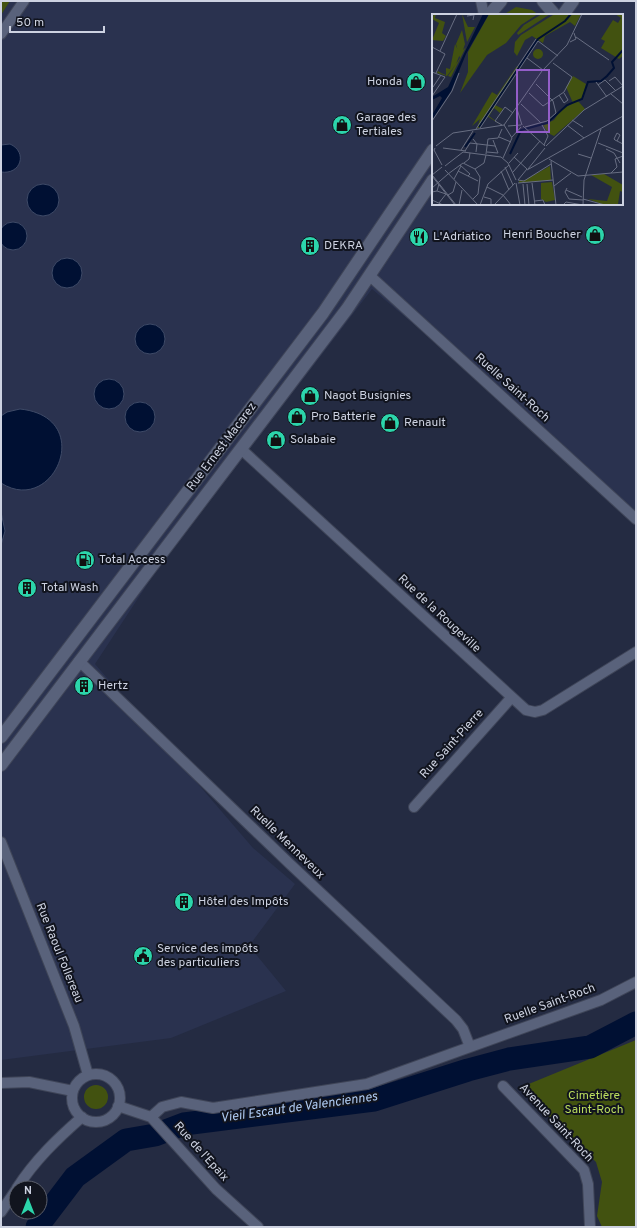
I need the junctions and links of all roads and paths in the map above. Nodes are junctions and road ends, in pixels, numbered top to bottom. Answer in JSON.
{"nodes":[{"id":1,"x":24,"y":1,"type":"edge"},
{"id":2,"x":481,"y":1,"type":"edge"},
{"id":3,"x":501,"y":1,"type":"edge"},
{"id":4,"x":543,"y":1,"type":"edge"},
{"id":5,"x":573,"y":1,"type":"edge"},
{"id":6,"x":484,"y":14,"type":"edge"},
{"id":7,"x":489,"y":14,"type":"edge"},
{"id":8,"x":554,"y":14,"type":"edge"},
{"id":9,"x":564,"y":14,"type":"edge"},
{"id":10,"x":1,"y":34,"type":"edge"},
{"id":11,"x":432,"y":151,"type":"edge"},
{"id":12,"x":432,"y":182,"type":"edge"},
{"id":13,"x":370,"y":276,"type":"junction"},
{"id":14,"x":241,"y":449,"type":"junction"},
{"id":15,"x":636,"y":519,"type":"edge"},
{"id":16,"x":636,"y":652,"type":"edge"},
{"id":17,"x":79,"y":661,"type":"junction"},
{"id":18,"x":511,"y":698,"type":"junction"},
{"id":19,"x":1,"y":737,"type":"edge"},
{"id":20,"x":1,"y":765,"type":"edge"},
{"id":21,"x":414,"y":807,"type":"dead end"},
{"id":22,"x":1,"y":842,"type":"edge"},
{"id":23,"x":636,"y":982,"type":"edge"},
{"id":24,"x":470,"y":1047,"type":"junction"},
{"id":25,"x":88,"y":1075,"type":"junction"},
{"id":26,"x":1,"y":1084,"type":"edge"},
{"id":27,"x":503,"y":1086,"type":"dead end"},
{"id":28,"x":72,"y":1091,"type":"junction"},
{"id":29,"x":118,"y":1106,"type":"junction"},
{"id":30,"x":82,"y":1118,"type":"junction"},
{"id":31,"x":154,"y":1120,"type":"junction"},
{"id":32,"x":23,"y":1180,"type":"edge"},
{"id":33,"x":8,"y":1201,"type":"edge"},
{"id":34,"x":1,"y":1212,"type":"edge"},
{"id":35,"x":258,"y":1227,"type":"edge"},
{"id":36,"x":590,"y":1227,"type":"edge"}],
"edges":[{"from":1,"to":10,"type":"street"},
{"from":2,"to":6,"type":"street"},
{"from":3,"to":7,"type":"main road"},
{"from":4,"to":8,"type":"main road"},
{"from":5,"to":9,"type":"main road"},
{"from":11,"to":19,"type":"main road","name":"Rue Ernest Macarez"},
{"from":12,"to":13,"type":"main road","name":"Rue Ernest Macarez"},
{"from":13,"to":14,"type":"main road","name":"Rue Ernest Macarez"},
{"from":13,"to":15,"type":"street","name":"Ruelle Saint-Roch"},
{"from":14,"to":17,"type":"main road","name":"Rue Ernest Macarez"},
{"from":14,"to":18,"type":"street","name":"Rue de la Rougeville"},
{"from":16,"to":18,"type":"street","name":"Rue de la Rougeville"},
{"from":17,"to":20,"type":"main road","name":"Rue Ernest Macarez"},
{"from":17,"to":24,"type":"street","name":"Ruelle Menneveux"},
{"from":18,"to":21,"type":"street","name":"Rue Saint-Pierre"},
{"from":22,"to":25,"type":"street","name":"Rue Raoul Follereau"},
{"from":23,"to":24,"type":"street","name":"Ruelle Saint-Roch"},
{"from":24,"to":31,"type":"street","name":"Ruelle Saint-Roch"},
{"from":25,"to":28,"type":"street"},
{"from":25,"to":29,"type":"street"},
{"from":26,"to":28,"type":"street"},
{"from":27,"to":36,"type":"street","name":"Avenue Saint-Roch"},
{"from":28,"to":30,"type":"street"},
{"from":29,"to":30,"type":"street"},
{"from":29,"to":31,"type":"street","name":"Rue de l'Epaix"},
{"from":30,"to":32,"type":"street"},
{"from":31,"to":35,"type":"street","name":"Rue de l'Epaix"},
{"from":33,"to":34,"type":"street"}]}
